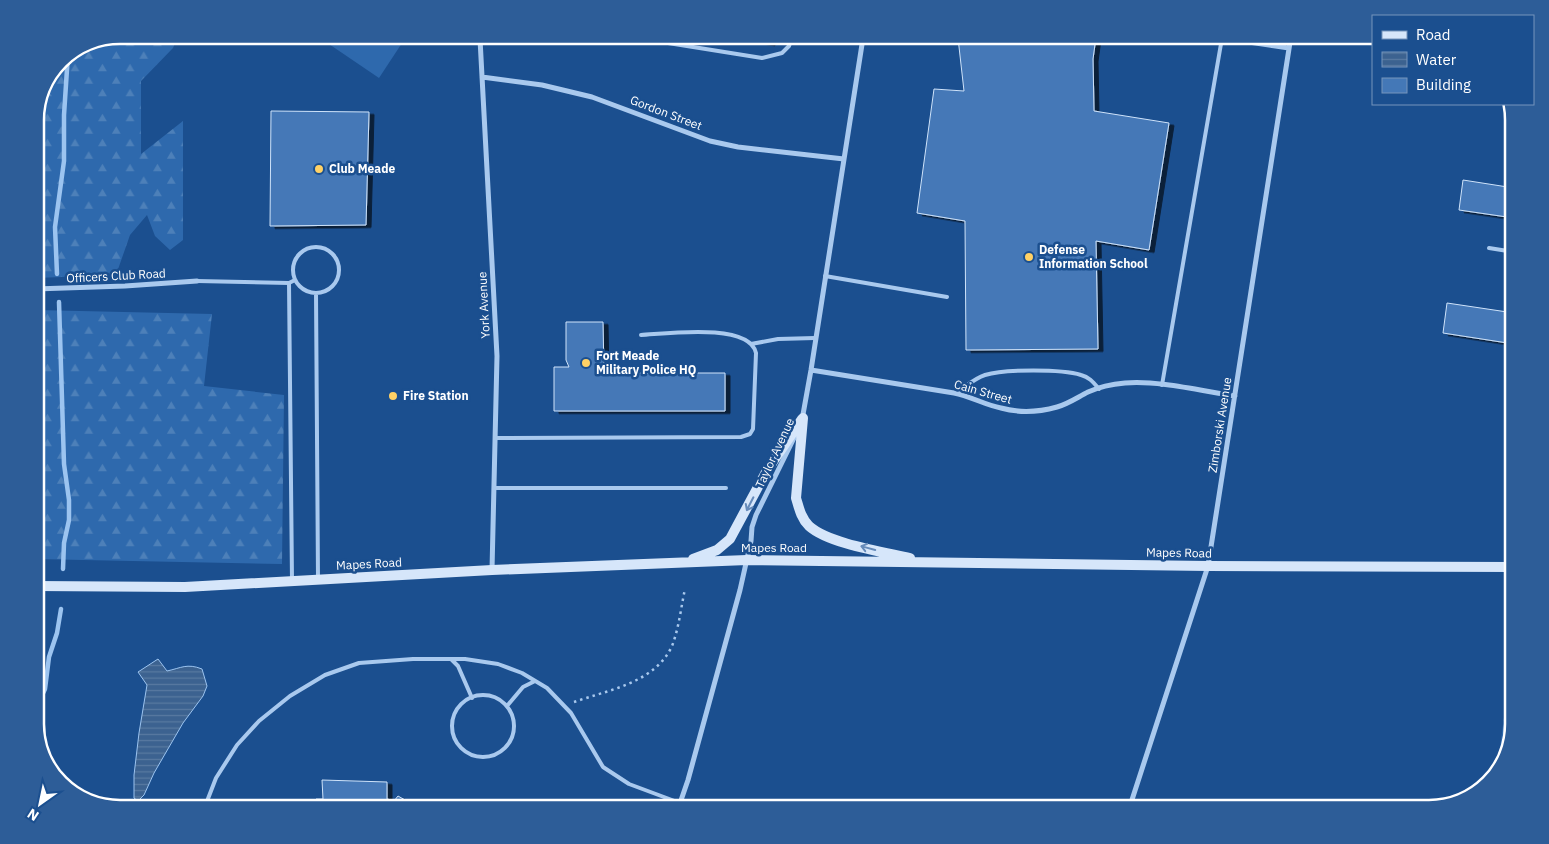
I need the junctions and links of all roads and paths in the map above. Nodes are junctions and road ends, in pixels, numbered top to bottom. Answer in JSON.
{"nodes":[{"id":1,"x":480,"y":44,"type":"edge"},
{"id":2,"x":674,"y":44,"type":"edge"},
{"id":3,"x":790,"y":44,"type":"edge"},
{"id":4,"x":862,"y":44,"type":"edge"},
{"id":5,"x":1221,"y":44,"type":"edge"},
{"id":6,"x":1262,"y":44,"type":"edge"},
{"id":7,"x":1290,"y":44,"type":"edge"},
{"id":8,"x":1289,"y":48,"type":"junction"},
{"id":9,"x":482,"y":77,"type":"junction"},
{"id":10,"x":844,"y":159,"type":"junction"},
{"id":11,"x":1489,"y":248,"type":"dead end"},
{"id":12,"x":1505,"y":251,"type":"edge"},
{"id":13,"x":825,"y":276,"type":"junction"},
{"id":14,"x":295,"y":280,"type":"junction"},
{"id":15,"x":197,"y":281,"type":"joint"},
{"id":16,"x":289,"y":283,"type":"junction"},
{"id":17,"x":44,"y":289,"type":"edge"},
{"id":18,"x":316,"y":294,"type":"junction"},
{"id":19,"x":947,"y":297,"type":"dead end"},
{"id":20,"x":640,"y":336,"type":"dead end"},
{"id":21,"x":815,"y":338,"type":"junction"},
{"id":22,"x":751,"y":344,"type":"junction"},
{"id":23,"x":811,"y":370,"type":"junction"},
{"id":24,"x":1162,"y":385,"type":"junction"},
{"id":25,"x":1099,"y":389,"type":"junction"},
{"id":26,"x":956,"y":394,"type":"junction"},
{"id":27,"x":1235,"y":396,"type":"junction"},
{"id":28,"x":803,"y":418,"type":"junction"},
{"id":29,"x":495,"y":438,"type":"junction"},
{"id":30,"x":494,"y":488,"type":"junction"},
{"id":31,"x":726,"y":488,"type":"dead end"},
{"id":32,"x":746,"y":560,"type":"junction"},
{"id":33,"x":685,"y":562,"type":"junction"},
{"id":34,"x":933,"y":562,"type":"junction"},
{"id":35,"x":1208,"y":566,"type":"junction"},
{"id":36,"x":1505,"y":566,"type":"edge"},
{"id":37,"x":492,"y":570,"type":"junction"},
{"id":38,"x":318,"y":580,"type":"junction"},
{"id":39,"x":292,"y":581,"type":"junction"},
{"id":40,"x":44,"y":586,"type":"edge"},
{"id":41,"x":685,"y":589,"type":"dead end"},
{"id":42,"x":451,"y":659,"type":"junction"},
{"id":43,"x":535,"y":681,"type":"junction"},
{"id":44,"x":472,"y":698,"type":"junction"},
{"id":45,"x":574,"y":702,"type":"dead end"},
{"id":46,"x":507,"y":706,"type":"junction"},
{"id":47,"x":207,"y":800,"type":"edge"},
{"id":48,"x":665,"y":800,"type":"edge"},
{"id":49,"x":681,"y":800,"type":"edge"},
{"id":50,"x":1132,"y":800,"type":"edge"}],
"edges":[{"from":1,"to":9,"type":"street","name":"York Avenue"},
{"from":2,"to":3,"type":"lane"},
{"from":4,"to":10,"type":"street","name":"Taylor Avenue"},
{"from":5,"to":24,"type":"lane"},
{"from":6,"to":8,"type":"street"},
{"from":7,"to":8,"type":"street","name":"Zimborski Avenue"},
{"from":8,"to":27,"type":"street","name":"Zimborski Avenue"},
{"from":9,"to":10,"type":"street","name":"Gordon Street"},
{"from":9,"to":29,"type":"street","name":"York Avenue"},
{"from":10,"to":13,"type":"street","name":"Taylor Avenue"},
{"from":11,"to":12,"type":"lane"},
{"from":13,"to":19,"type":"lane"},
{"from":13,"to":21,"type":"street","name":"Taylor Avenue"},
{"from":14,"to":16,"type":"lane"},
{"from":14,"to":18,"type":"lane"},
{"from":14,"to":18,"type":"lane"},
{"from":15,"to":16,"type":"lane"},
{"from":15,"to":17,"type":"street","name":"Officers Club Road"},
{"from":16,"to":39,"type":"lane"},
{"from":18,"to":38,"type":"lane"},
{"from":20,"to":22,"type":"lane"},
{"from":21,"to":22,"type":"lane"},
{"from":21,"to":23,"type":"street","name":"Taylor Avenue"},
{"from":22,"to":29,"type":"lane"},
{"from":23,"to":26,"type":"street","name":"Cain Street"},
{"from":23,"to":28,"type":"street","name":"Taylor Avenue"},
{"from":24,"to":25,"type":"street","name":"Cain Street"},
{"from":24,"to":27,"type":"street","name":"Cain Street"},
{"from":25,"to":26,"type":"street","name":"Cain Street"},
{"from":25,"to":26,"type":"lane"},
{"from":27,"to":35,"type":"street","name":"Zimborski Avenue"},
{"from":28,"to":32,"type":"street","name":"Taylor Avenue"},
{"from":28,"to":33,"type":"street","one_way":true},
{"from":34,"to":28,"type":"street","one_way":true},
{"from":29,"to":30,"type":"street","name":"York Avenue"},
{"from":30,"to":31,"type":"lane"},
{"from":30,"to":37,"type":"street","name":"York Avenue"},
{"from":32,"to":33,"type":"street","name":"Mapes Road"},
{"from":32,"to":34,"type":"street","name":"Mapes Road"},
{"from":32,"to":49,"type":"street","name":"Taylor Avenue"},
{"from":33,"to":37,"type":"street","name":"Mapes Road"},
{"from":34,"to":35,"type":"street","name":"Mapes Road"},
{"from":35,"to":36,"type":"street","name":"Mapes Road"},
{"from":35,"to":50,"type":"street","name":"Zimborski Avenue"},
{"from":37,"to":38,"type":"street","name":"Mapes Road"},
{"from":38,"to":39,"type":"street","name":"Mapes Road"},
{"from":39,"to":40,"type":"street","name":"Mapes Road"},
{"from":41,"to":45,"type":"path"},
{"from":42,"to":43,"type":"lane"},
{"from":42,"to":44,"type":"lane"},
{"from":42,"to":47,"type":"lane"},
{"from":43,"to":46,"type":"lane"},
{"from":43,"to":48,"type":"lane"},
{"from":44,"to":46,"type":"lane"},
{"from":44,"to":46,"type":"lane"}]}
